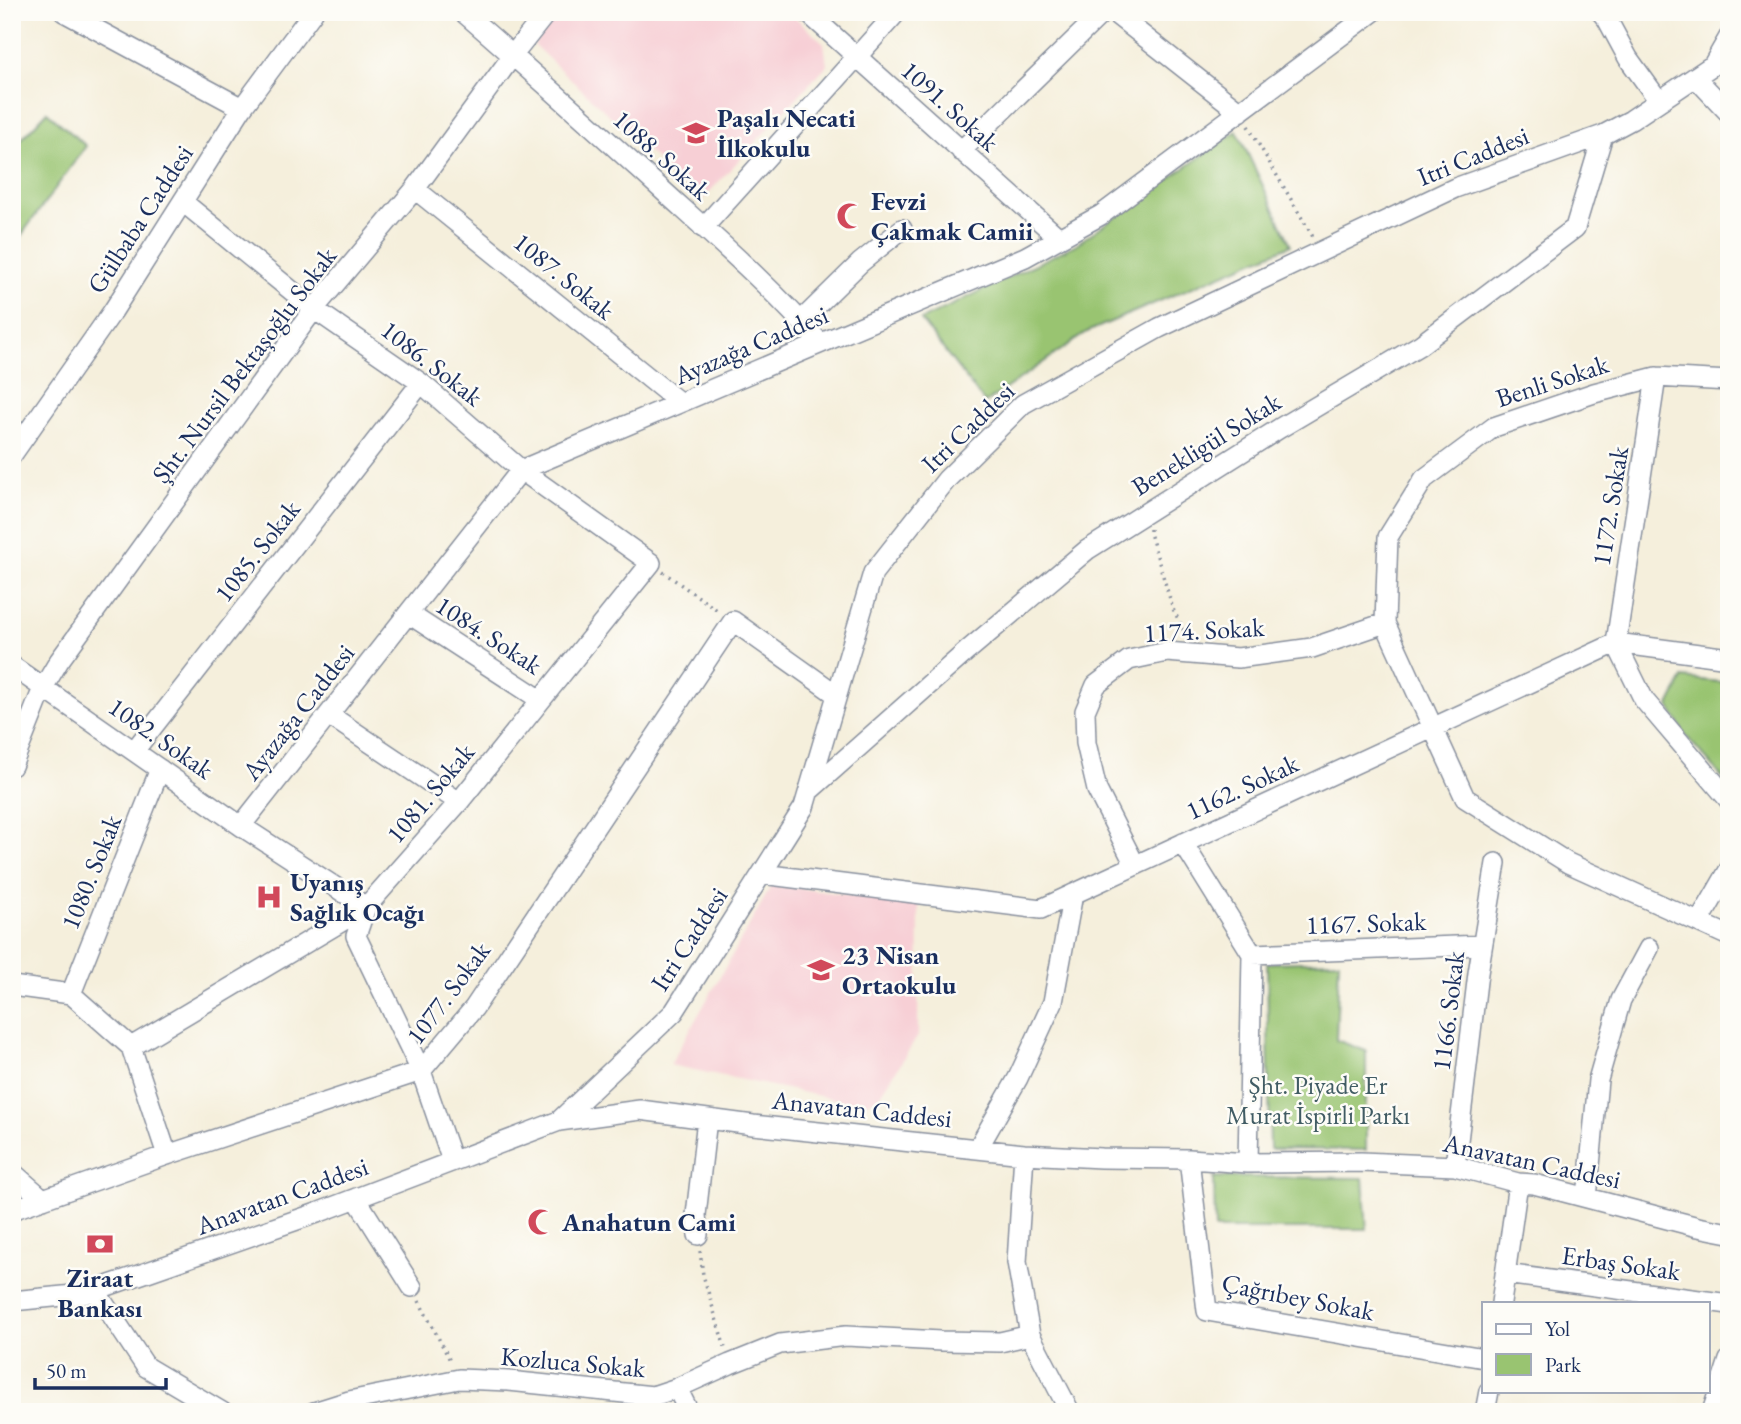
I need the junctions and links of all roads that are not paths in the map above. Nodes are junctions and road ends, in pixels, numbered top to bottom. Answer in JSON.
{"nodes":[{"id":1,"x":64,"y":12,"type":"edge"},
{"id":2,"x":313,"y":12,"type":"edge"},
{"id":3,"x":463,"y":12,"type":"edge"},
{"id":4,"x":547,"y":12,"type":"edge"},
{"id":5,"x":807,"y":12,"type":"edge"},
{"id":6,"x":897,"y":12,"type":"edge"},
{"id":7,"x":1103,"y":12,"type":"edge"},
{"id":8,"x":1113,"y":12,"type":"edge"},
{"id":9,"x":1373,"y":12,"type":"edge"},
{"id":10,"x":1601,"y":12,"type":"edge"},
{"id":11,"x":1729,"y":37,"type":"edge"},
{"id":12,"x":513,"y":55,"type":"junction"},
{"id":13,"x":856,"y":56,"type":"junction"},
{"id":14,"x":1695,"y":77,"type":"junction"},
{"id":15,"x":1659,"y":101,"type":"junction"},
{"id":16,"x":242,"y":108,"type":"junction"},
{"id":17,"x":1240,"y":112,"type":"junction"},
{"id":18,"x":1729,"y":113,"type":"edge"},
{"id":19,"x":1603,"y":135,"type":"junction"},
{"id":20,"x":961,"y":151,"type":"junction"},
{"id":21,"x":415,"y":189,"type":"junction"},
{"id":22,"x":183,"y":202,"type":"junction"},
{"id":23,"x":703,"y":228,"type":"junction"},
{"id":24,"x":902,"y":229,"type":"dead end"},
{"id":25,"x":1059,"y":238,"type":"junction"},
{"id":26,"x":314,"y":309,"type":"junction"},
{"id":27,"x":801,"y":321,"type":"junction"},
{"id":28,"x":820,"y":343,"type":"junction"},
{"id":29,"x":1656,"y":377,"type":"junction"},
{"id":30,"x":1729,"y":381,"type":"edge"},
{"id":31,"x":421,"y":383,"type":"junction"},
{"id":32,"x":680,"y":403,"type":"junction"},
{"id":33,"x":12,"y":455,"type":"edge"},
{"id":34,"x":521,"y":470,"type":"junction"},
{"id":35,"x":651,"y":563,"type":"joint"},
{"id":36,"x":408,"y":614,"type":"junction"},
{"id":37,"x":1385,"y":623,"type":"junction"},
{"id":38,"x":1616,"y":643,"type":"junction"},
{"id":39,"x":1729,"y":659,"type":"edge"},
{"id":40,"x":12,"y":666,"type":"edge"},
{"id":41,"x":43,"y":688,"type":"junction"},
{"id":42,"x":837,"y":695,"type":"junction"},
{"id":43,"x":541,"y":700,"type":"junction"},
{"id":44,"x":329,"y":715,"type":"junction"},
{"id":45,"x":1432,"y":728,"type":"junction"},
{"id":46,"x":134,"y":751,"type":"junction"},
{"id":47,"x":12,"y":766,"type":"edge"},
{"id":48,"x":160,"y":769,"type":"junction"},
{"id":49,"x":809,"y":792,"type":"junction"},
{"id":50,"x":1729,"y":800,"type":"edge"},
{"id":51,"x":459,"y":802,"type":"junction"},
{"id":52,"x":241,"y":826,"type":"junction"},
{"id":53,"x":1183,"y":843,"type":"junction"},
{"id":54,"x":1496,"y":863,"type":"dead end"},
{"id":55,"x":1135,"y":865,"type":"junction"},
{"id":56,"x":1729,"y":870,"type":"edge"},
{"id":57,"x":762,"y":874,"type":"junction"},
{"id":58,"x":1073,"y":894,"type":"junction"},
{"id":59,"x":366,"y":907,"type":"junction"},
{"id":60,"x":1699,"y":922,"type":"junction"},
{"id":61,"x":1729,"y":936,"type":"edge"},
{"id":62,"x":1482,"y":945,"type":"junction"},
{"id":63,"x":1649,"y":948,"type":"dead end"},
{"id":64,"x":1252,"y":954,"type":"junction"},
{"id":65,"x":12,"y":986,"type":"edge"},
{"id":66,"x":71,"y":994,"type":"junction"},
{"id":67,"x":131,"y":1047,"type":"junction"},
{"id":68,"x":421,"y":1071,"type":"junction"},
{"id":69,"x":707,"y":1119,"type":"junction"},
{"id":70,"x":559,"y":1121,"type":"junction"},
{"id":71,"x":978,"y":1148,"type":"junction"},
{"id":72,"x":1024,"y":1154,"type":"junction"},
{"id":73,"x":167,"y":1155,"type":"junction"},
{"id":74,"x":1189,"y":1159,"type":"junction"},
{"id":75,"x":452,"y":1161,"type":"junction"},
{"id":76,"x":1248,"y":1163,"type":"junction"},
{"id":77,"x":1455,"y":1166,"type":"junction"},
{"id":78,"x":12,"y":1172,"type":"edge"},
{"id":79,"x":1518,"y":1183,"type":"junction"},
{"id":80,"x":356,"y":1198,"type":"junction"},
{"id":81,"x":1587,"y":1198,"type":"junction"},
{"id":82,"x":43,"y":1199,"type":"junction"},
{"id":83,"x":12,"y":1210,"type":"edge"},
{"id":84,"x":1729,"y":1233,"type":"edge"},
{"id":85,"x":698,"y":1235,"type":"road end"},
{"id":86,"x":1505,"y":1274,"type":"junction"},
{"id":87,"x":412,"y":1287,"type":"road end"},
{"id":88,"x":95,"y":1290,"type":"junction"},
{"id":89,"x":12,"y":1301,"type":"edge"},
{"id":90,"x":1501,"y":1302,"type":"edge"},
{"id":91,"x":1729,"y":1304,"type":"edge"},
{"id":92,"x":1030,"y":1335,"type":"junction"},
{"id":93,"x":1482,"y":1358,"type":"edge"},
{"id":94,"x":1729,"y":1360,"type":"edge"},
{"id":95,"x":677,"y":1388,"type":"junction"},
{"id":96,"x":1489,"y":1392,"type":"edge"},
{"id":97,"x":222,"y":1412,"type":"edge"},
{"id":98,"x":314,"y":1412,"type":"edge"},
{"id":99,"x":689,"y":1412,"type":"edge"},
{"id":100,"x":1070,"y":1412,"type":"edge"},
{"id":101,"x":1486,"y":1412,"type":"edge"},
{"id":102,"x":1712,"y":1412,"type":"edge"}],
"edges":[{"from":1,"to":16,"type":"street"},
{"from":2,"to":16,"type":"street","name":"Gülbaba Caddesi"},
{"from":3,"to":12,"type":"street","name":"1088. Sokak"},
{"from":4,"to":12,"type":"street","name":"Şht. Nursil Bektaşoğlu Sokak"},
{"from":5,"to":13,"type":"street","name":"1091. Sokak"},
{"from":6,"to":13,"type":"street"},
{"from":7,"to":20,"type":"street"},
{"from":8,"to":17,"type":"street"},
{"from":9,"to":17,"type":"street","name":"Ayazağa Caddesi"},
{"from":10,"to":15,"type":"street"},
{"from":11,"to":14,"type":"street","name":"Itri Caddesi"},
{"from":12,"to":21,"type":"street","name":"Şht. Nursil Bektaşoğlu Sokak"},
{"from":12,"to":23,"type":"street","name":"1088. Sokak"},
{"from":13,"to":20,"type":"street","name":"1091. Sokak"},
{"from":13,"to":23,"type":"street"},
{"from":14,"to":15,"type":"street","name":"Itri Caddesi"},
{"from":14,"to":18,"type":"street"},
{"from":15,"to":19,"type":"street","name":"Itri Caddesi"},
{"from":16,"to":22,"type":"street","name":"Gülbaba Caddesi"},
{"from":17,"to":25,"type":"street","name":"Ayazağa Caddesi"},
{"from":19,"to":42,"type":"street","name":"Itri Caddesi"},
{"from":19,"to":49,"type":"street","name":"Benekligül Sokak"},
{"from":20,"to":25,"type":"street","name":"1091. Sokak"},
{"from":21,"to":26,"type":"street","name":"Şht. Nursil Bektaşoğlu Sokak"},
{"from":21,"to":32,"type":"street","name":"1087. Sokak"},
{"from":22,"to":26,"type":"street","name":"1086. Sokak"},
{"from":22,"to":33,"type":"street","name":"Gülbaba Caddesi"},
{"from":23,"to":27,"type":"street","name":"1088. Sokak"},
{"from":24,"to":27,"type":"street"},
{"from":25,"to":28,"type":"street","name":"Ayazağa Caddesi"},
{"from":26,"to":31,"type":"street","name":"1086. Sokak"},
{"from":26,"to":41,"type":"street","name":"Şht. Nursil Bektaşoğlu Sokak"},
{"from":27,"to":28,"type":"street","name":"1088. Sokak"},
{"from":28,"to":32,"type":"street","name":"Ayazağa Caddesi"},
{"from":29,"to":30,"type":"street","name":"Benli Sokak"},
{"from":29,"to":37,"type":"street","name":"Benli Sokak"},
{"from":29,"to":38,"type":"street","name":"1172. Sokak"},
{"from":31,"to":34,"type":"street","name":"1086. Sokak"},
{"from":31,"to":46,"type":"street","name":"1085. Sokak"},
{"from":32,"to":34,"type":"street","name":"Ayazağa Caddesi"},
{"from":34,"to":35,"type":"street","name":"1086. Sokak"},
{"from":34,"to":36,"type":"street","name":"Ayazağa Caddesi"},
{"from":35,"to":43,"type":"street","name":"1081. Sokak"},
{"from":36,"to":43,"type":"street","name":"1084. Sokak"},
{"from":36,"to":44,"type":"street","name":"Ayazağa Caddesi"},
{"from":37,"to":45,"type":"street","name":"Benli Sokak"},
{"from":37,"to":55,"type":"street","name":"1174. Sokak"},
{"from":38,"to":39,"type":"street"},
{"from":38,"to":45,"type":"street","name":"1162. Sokak"},
{"from":38,"to":50,"type":"street"},
{"from":40,"to":41,"type":"street","name":"1082. Sokak"},
{"from":41,"to":46,"type":"street","name":"1082. Sokak"},
{"from":41,"to":47,"type":"street","name":"Şht. Nursil Bektaşoğlu Sokak"},
{"from":42,"to":49,"type":"street","name":"Itri Caddesi"},
{"from":42,"to":68,"type":"street","name":"1077. Sokak"},
{"from":43,"to":51,"type":"street","name":"1081. Sokak"},
{"from":44,"to":51,"type":"street"},
{"from":44,"to":52,"type":"street","name":"Ayazağa Caddesi"},
{"from":45,"to":53,"type":"street","name":"1162. Sokak"},
{"from":45,"to":60,"type":"street","name":"Benli Sokak"},
{"from":46,"to":48,"type":"street","name":"1082. Sokak"},
{"from":48,"to":52,"type":"street","name":"1082. Sokak"},
{"from":48,"to":66,"type":"street","name":"1080. Sokak"},
{"from":49,"to":57,"type":"street","name":"Itri Caddesi"},
{"from":51,"to":59,"type":"street","name":"1081. Sokak"},
{"from":52,"to":59,"type":"street","name":"1082. Sokak"},
{"from":53,"to":55,"type":"street","name":"1162. Sokak"},
{"from":53,"to":64,"type":"street"},
{"from":54,"to":62,"type":"street","name":"1166. Sokak"},
{"from":55,"to":58,"type":"street","name":"1162. Sokak"},
{"from":56,"to":60,"type":"street"},
{"from":57,"to":58,"type":"street","name":"1162. Sokak"},
{"from":57,"to":70,"type":"street","name":"Itri Caddesi"},
{"from":58,"to":71,"type":"street"},
{"from":59,"to":67,"type":"street","name":"1081. Sokak"},
{"from":59,"to":68,"type":"street"},
{"from":60,"to":61,"type":"street","name":"Benli Sokak"},
{"from":62,"to":64,"type":"street","name":"1167. Sokak"},
{"from":62,"to":77,"type":"street","name":"1166. Sokak"},
{"from":63,"to":81,"type":"street"},
{"from":64,"to":76,"type":"street"},
{"from":65,"to":66,"type":"street"},
{"from":66,"to":67,"type":"street"},
{"from":67,"to":73,"type":"street"},
{"from":68,"to":73,"type":"street","name":"1077. Sokak"},
{"from":68,"to":75,"type":"street"},
{"from":69,"to":70,"type":"street","name":"Anavatan Caddesi"},
{"from":69,"to":71,"type":"street","name":"Anavatan Caddesi"},
{"from":69,"to":85,"type":"street"},
{"from":70,"to":75,"type":"street","name":"Anavatan Caddesi"},
{"from":71,"to":72,"type":"street","name":"Anavatan Caddesi"},
{"from":72,"to":74,"type":"street","name":"Anavatan Caddesi"},
{"from":72,"to":92,"type":"street"},
{"from":73,"to":82,"type":"street","name":"1077. Sokak"},
{"from":74,"to":76,"type":"street","name":"Anavatan Caddesi"},
{"from":74,"to":93,"type":"street","name":"Çağrıbey Sokak"},
{"from":75,"to":80,"type":"street","name":"Anavatan Caddesi"},
{"from":76,"to":77,"type":"street","name":"Anavatan Caddesi"},
{"from":77,"to":79,"type":"street","name":"Anavatan Caddesi"},
{"from":78,"to":82,"type":"street"},
{"from":79,"to":81,"type":"street","name":"Anavatan Caddesi"},
{"from":79,"to":86,"type":"street"},
{"from":80,"to":87,"type":"street"},
{"from":80,"to":88,"type":"street","name":"Anavatan Caddesi"},
{"from":81,"to":84,"type":"street","name":"Anavatan Caddesi"},
{"from":82,"to":83,"type":"street","name":"1077. Sokak"},
{"from":86,"to":90,"type":"street"},
{"from":86,"to":91,"type":"street","name":"Erbaş Sokak"},
{"from":88,"to":89,"type":"street","name":"Anavatan Caddesi"},
{"from":88,"to":97,"type":"street"},
{"from":92,"to":95,"type":"street","name":"Kozluca Sokak"},
{"from":92,"to":100,"type":"street"},
{"from":94,"to":102,"type":"street"},
{"from":95,"to":98,"type":"street","name":"Kozluca Sokak"},
{"from":95,"to":99,"type":"street"},
{"from":96,"to":101,"type":"street"}]}
